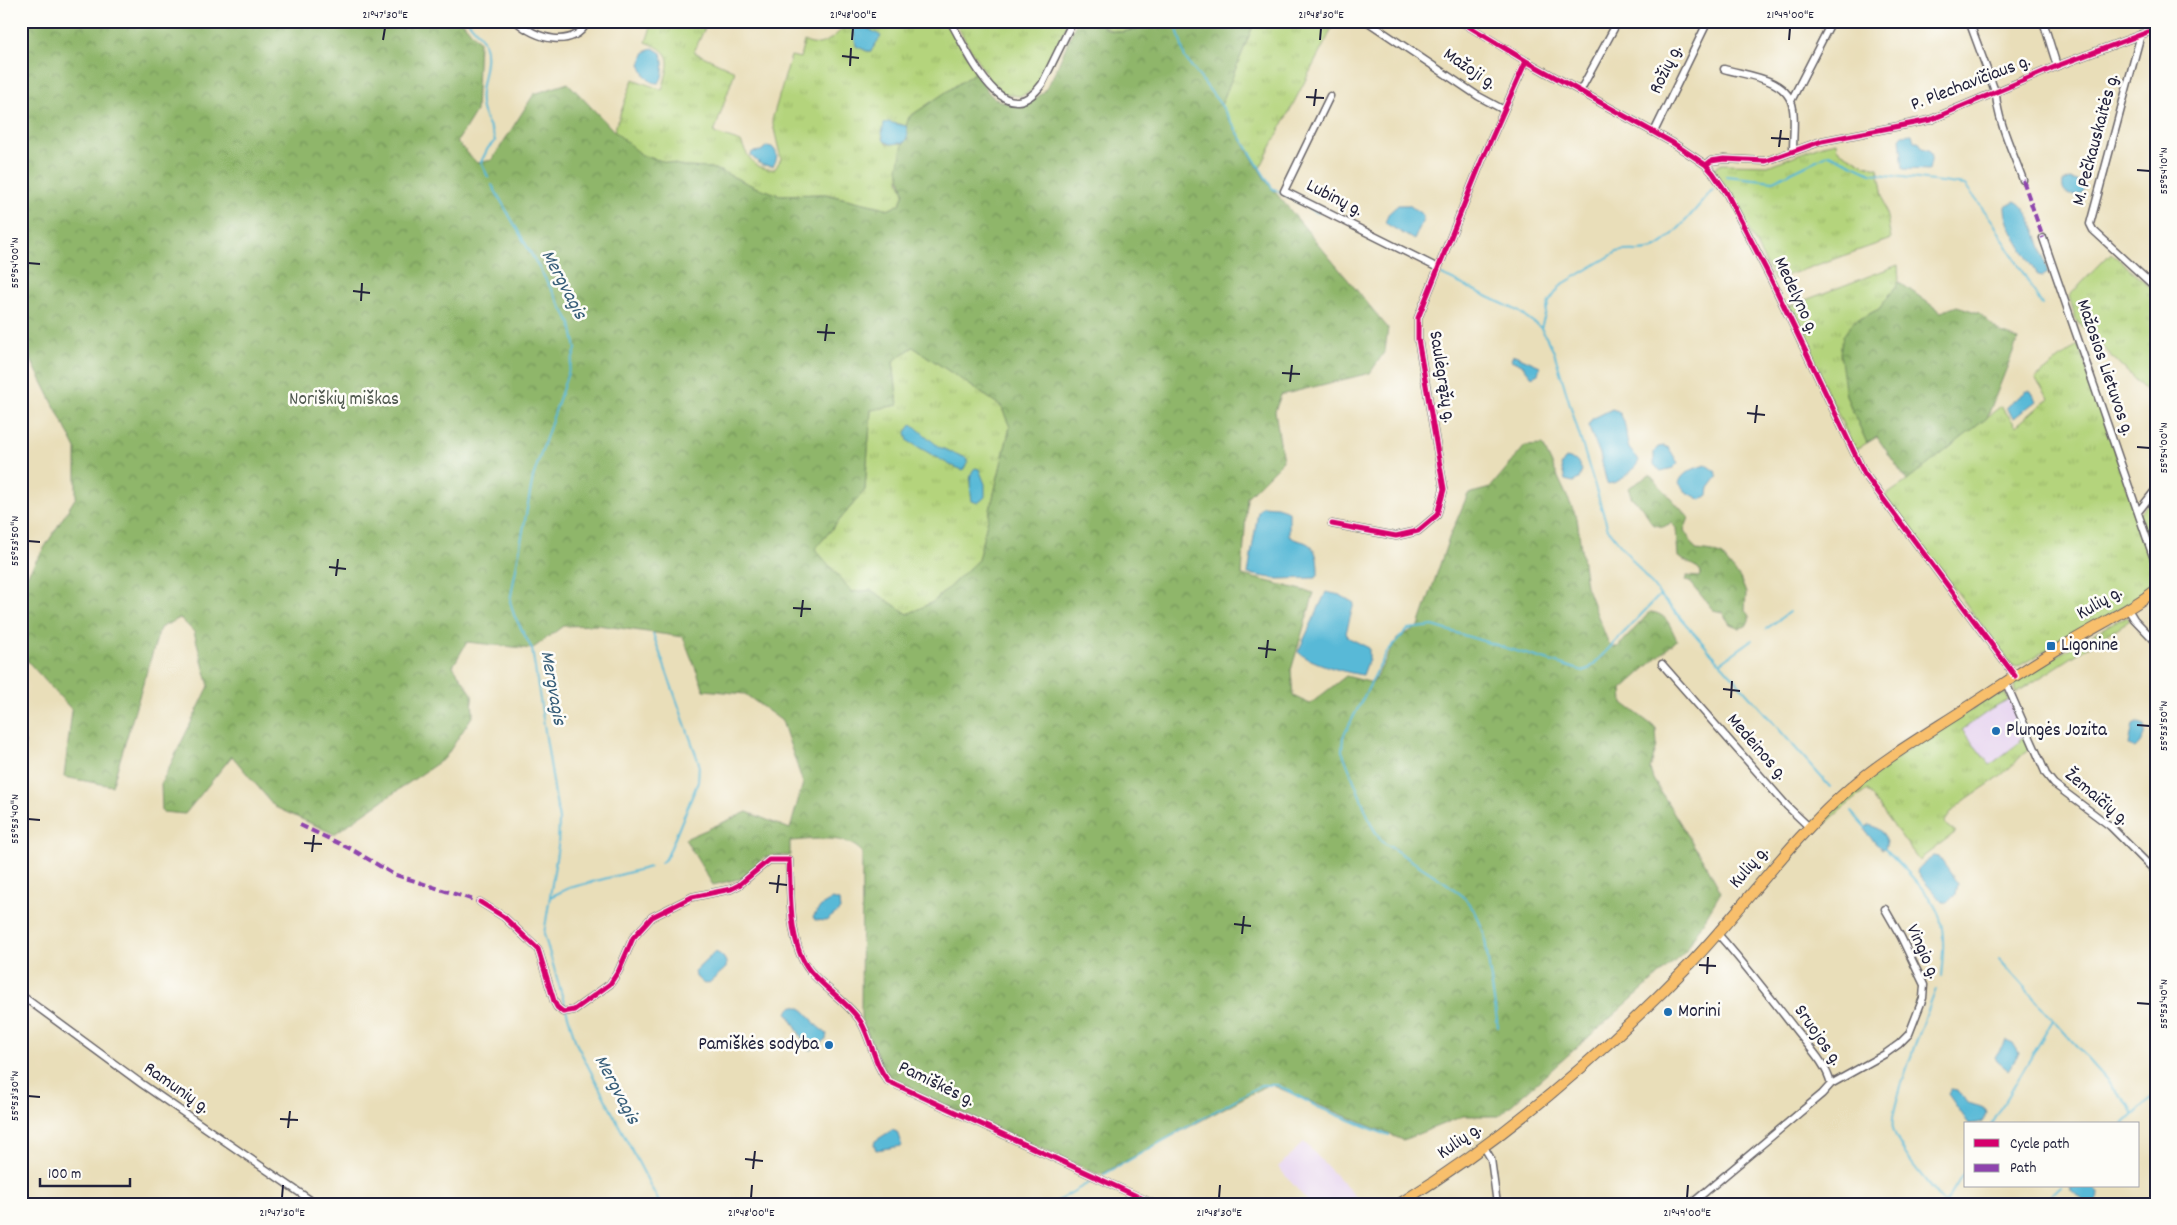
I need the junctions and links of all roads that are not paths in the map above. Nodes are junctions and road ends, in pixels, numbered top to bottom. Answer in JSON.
{"nodes":[{"id":1,"x":516,"y":21,"type":"edge"},
{"id":2,"x":588,"y":21,"type":"edge"},
{"id":3,"x":950,"y":21,"type":"edge"},
{"id":4,"x":1073,"y":21,"type":"edge"},
{"id":5,"x":1460,"y":21,"type":"edge"},
{"id":6,"x":1618,"y":21,"type":"edge"},
{"id":7,"x":1708,"y":21,"type":"edge"},
{"id":8,"x":1832,"y":21,"type":"edge"},
{"id":9,"x":1968,"y":21,"type":"edge"},
{"id":10,"x":2044,"y":21,"type":"edge"},
{"id":11,"x":1368,"y":22,"type":"edge"},
{"id":12,"x":2156,"y":29,"type":"edge"},
{"id":13,"x":2141,"y":34,"type":"junction"},
{"id":14,"x":1526,"y":61,"type":"junction"},
{"id":15,"x":2057,"y":66,"type":"junction"},
{"id":16,"x":1724,"y":69,"type":"dead end"},
{"id":17,"x":1580,"y":91,"type":"junction"},
{"id":18,"x":1996,"y":94,"type":"junction"},
{"id":19,"x":1330,"y":96,"type":"dead end"},
{"id":20,"x":1792,"y":101,"type":"junction"},
{"id":21,"x":1504,"y":110,"type":"junction"},
{"id":22,"x":1654,"y":132,"type":"junction"},
{"id":23,"x":1793,"y":151,"type":"junction"},
{"id":24,"x":1706,"y":165,"type":"junction"},
{"id":25,"x":2023,"y":180,"type":"dead end"},
{"id":26,"x":2043,"y":238,"type":"dead end"},
{"id":27,"x":1438,"y":268,"type":"junction"},
{"id":28,"x":2156,"y":288,"type":"edge"},
{"id":29,"x":2156,"y":489,"type":"edge"},
{"id":30,"x":2138,"y":512,"type":"junction"},
{"id":31,"x":1332,"y":524,"type":"dead end"},
{"id":32,"x":2156,"y":565,"type":"edge"},
{"id":33,"x":2156,"y":590,"type":"edge"},
{"id":34,"x":2128,"y":609,"type":"junction"},
{"id":35,"x":2156,"y":642,"type":"edge"},
{"id":36,"x":1662,"y":664,"type":"dead end"},
{"id":37,"x":2011,"y":680,"type":"junction"},
{"id":38,"x":21,"y":731,"type":"edge"},
{"id":39,"x":21,"y":746,"type":"edge"},
{"id":40,"x":1809,"y":827,"type":"junction"},
{"id":41,"x":2156,"y":872,"type":"edge"},
{"id":42,"x":480,"y":902,"type":"dead end"},
{"id":43,"x":1885,"y":909,"type":"dead end"},
{"id":44,"x":1717,"y":933,"type":"junction"},
{"id":45,"x":21,"y":995,"type":"edge"},
{"id":46,"x":1831,"y":1084,"type":"junction"},
{"id":47,"x":1484,"y":1147,"type":"junction"},
{"id":48,"x":316,"y":1204,"type":"edge"},
{"id":49,"x":1154,"y":1204,"type":"edge"},
{"id":50,"x":1399,"y":1204,"type":"edge"},
{"id":51,"x":1497,"y":1204,"type":"edge"},
{"id":52,"x":1691,"y":1204,"type":"edge"}],
"edges":[{"from":1,"to":2,"type":"street"},
{"from":3,"to":4,"type":"street"},
{"from":5,"to":14,"type":"street","name":"Medelyno g."},
{"from":6,"to":17,"type":"street"},
{"from":7,"to":22,"type":"street","name":"Rožių g."},
{"from":8,"to":20,"type":"street"},
{"from":9,"to":18,"type":"street"},
{"from":10,"to":15,"type":"street"},
{"from":11,"to":21,"type":"street","name":"Mažoji g."},
{"from":12,"to":13,"type":"street","name":"P. Plechavičiaus g."},
{"from":13,"to":15,"type":"street","name":"P. Plechavičiaus g."},
{"from":13,"to":28,"type":"street","name":"M. Pečkauskaitės g."},
{"from":14,"to":17,"type":"street","name":"Medelyno g."},
{"from":14,"to":21,"type":"street","name":"Saulėgrąžų g."},
{"from":15,"to":18,"type":"street","name":"P. Plechavičiaus g."},
{"from":16,"to":20,"type":"street"},
{"from":17,"to":22,"type":"street","name":"Medelyno g."},
{"from":18,"to":23,"type":"street","name":"P. Plechavičiaus g."},
{"from":18,"to":25,"type":"street"},
{"from":19,"to":27,"type":"street","name":"Lubinų g."},
{"from":20,"to":23,"type":"street"},
{"from":21,"to":27,"type":"street","name":"Saulėgrąžų g."},
{"from":22,"to":24,"type":"street","name":"Medelyno g."},
{"from":23,"to":24,"type":"street","name":"P. Plechavičiaus g."},
{"from":24,"to":37,"type":"street","name":"Medelyno g."},
{"from":26,"to":30,"type":"street","name":"Mažosios Lietuvos g."},
{"from":27,"to":31,"type":"street","name":"Saulėgrąžų g."},
{"from":29,"to":30,"type":"street"},
{"from":30,"to":32,"type":"street","name":"Mažosios Lietuvos g."},
{"from":33,"to":34,"type":"main road","name":"Kulių g."},
{"from":34,"to":35,"type":"street"},
{"from":34,"to":37,"type":"main road","name":"Kulių g."},
{"from":36,"to":40,"type":"street","name":"Medeinos g."},
{"from":37,"to":40,"type":"main road","name":"Kulių g."},
{"from":37,"to":41,"type":"street","name":"Žemaičių g."},
{"from":38,"to":39,"type":"street"},
{"from":40,"to":44,"type":"main road","name":"Kulių g."},
{"from":42,"to":49,"type":"street","name":"Pamiškės g."},
{"from":43,"to":46,"type":"street","name":"Vingio g."},
{"from":44,"to":46,"type":"street","name":"Sruojos g."},
{"from":44,"to":47,"type":"main road","name":"Kulių g."},
{"from":45,"to":48,"type":"street","name":"Ramunių g."},
{"from":46,"to":52,"type":"street","name":"Sruojos g."},
{"from":47,"to":50,"type":"main road","name":"Kulių g."},
{"from":47,"to":51,"type":"street"}]}
